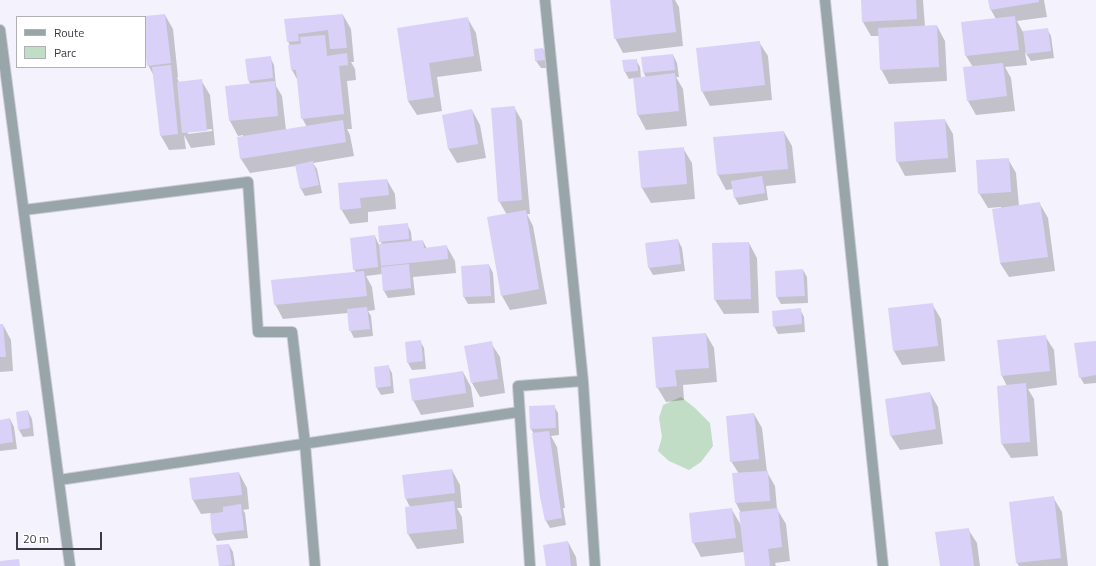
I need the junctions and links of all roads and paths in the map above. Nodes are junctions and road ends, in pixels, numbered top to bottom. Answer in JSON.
{"nodes":[{"id":1,"x":546,"y":0,"type":"edge"},
{"id":2,"x":826,"y":0,"type":"edge"},
{"id":3,"x":0,"y":30,"type":"edge"},
{"id":4,"x":24,"y":210,"type":"junction"},
{"id":5,"x":583,"y":381,"type":"junction"},
{"id":6,"x":519,"y":412,"type":"junction"},
{"id":7,"x":305,"y":443,"type":"junction"},
{"id":8,"x":59,"y":480,"type":"junction"},
{"id":9,"x":70,"y":566,"type":"edge"},
{"id":10,"x":316,"y":566,"type":"edge"},
{"id":11,"x":530,"y":566,"type":"edge"},
{"id":12,"x":595,"y":566,"type":"edge"},
{"id":13,"x":883,"y":566,"type":"edge"}],
"edges":[{"from":1,"to":5,"type":"street"},
{"from":2,"to":13,"type":"street"},
{"from":3,"to":4,"type":"street"},
{"from":4,"to":7,"type":"street"},
{"from":4,"to":8,"type":"street"},
{"from":5,"to":6,"type":"street"},
{"from":5,"to":12,"type":"street"},
{"from":6,"to":7,"type":"street"},
{"from":6,"to":11,"type":"street"},
{"from":7,"to":8,"type":"street"},
{"from":7,"to":10,"type":"street"},
{"from":8,"to":9,"type":"street"}]}
